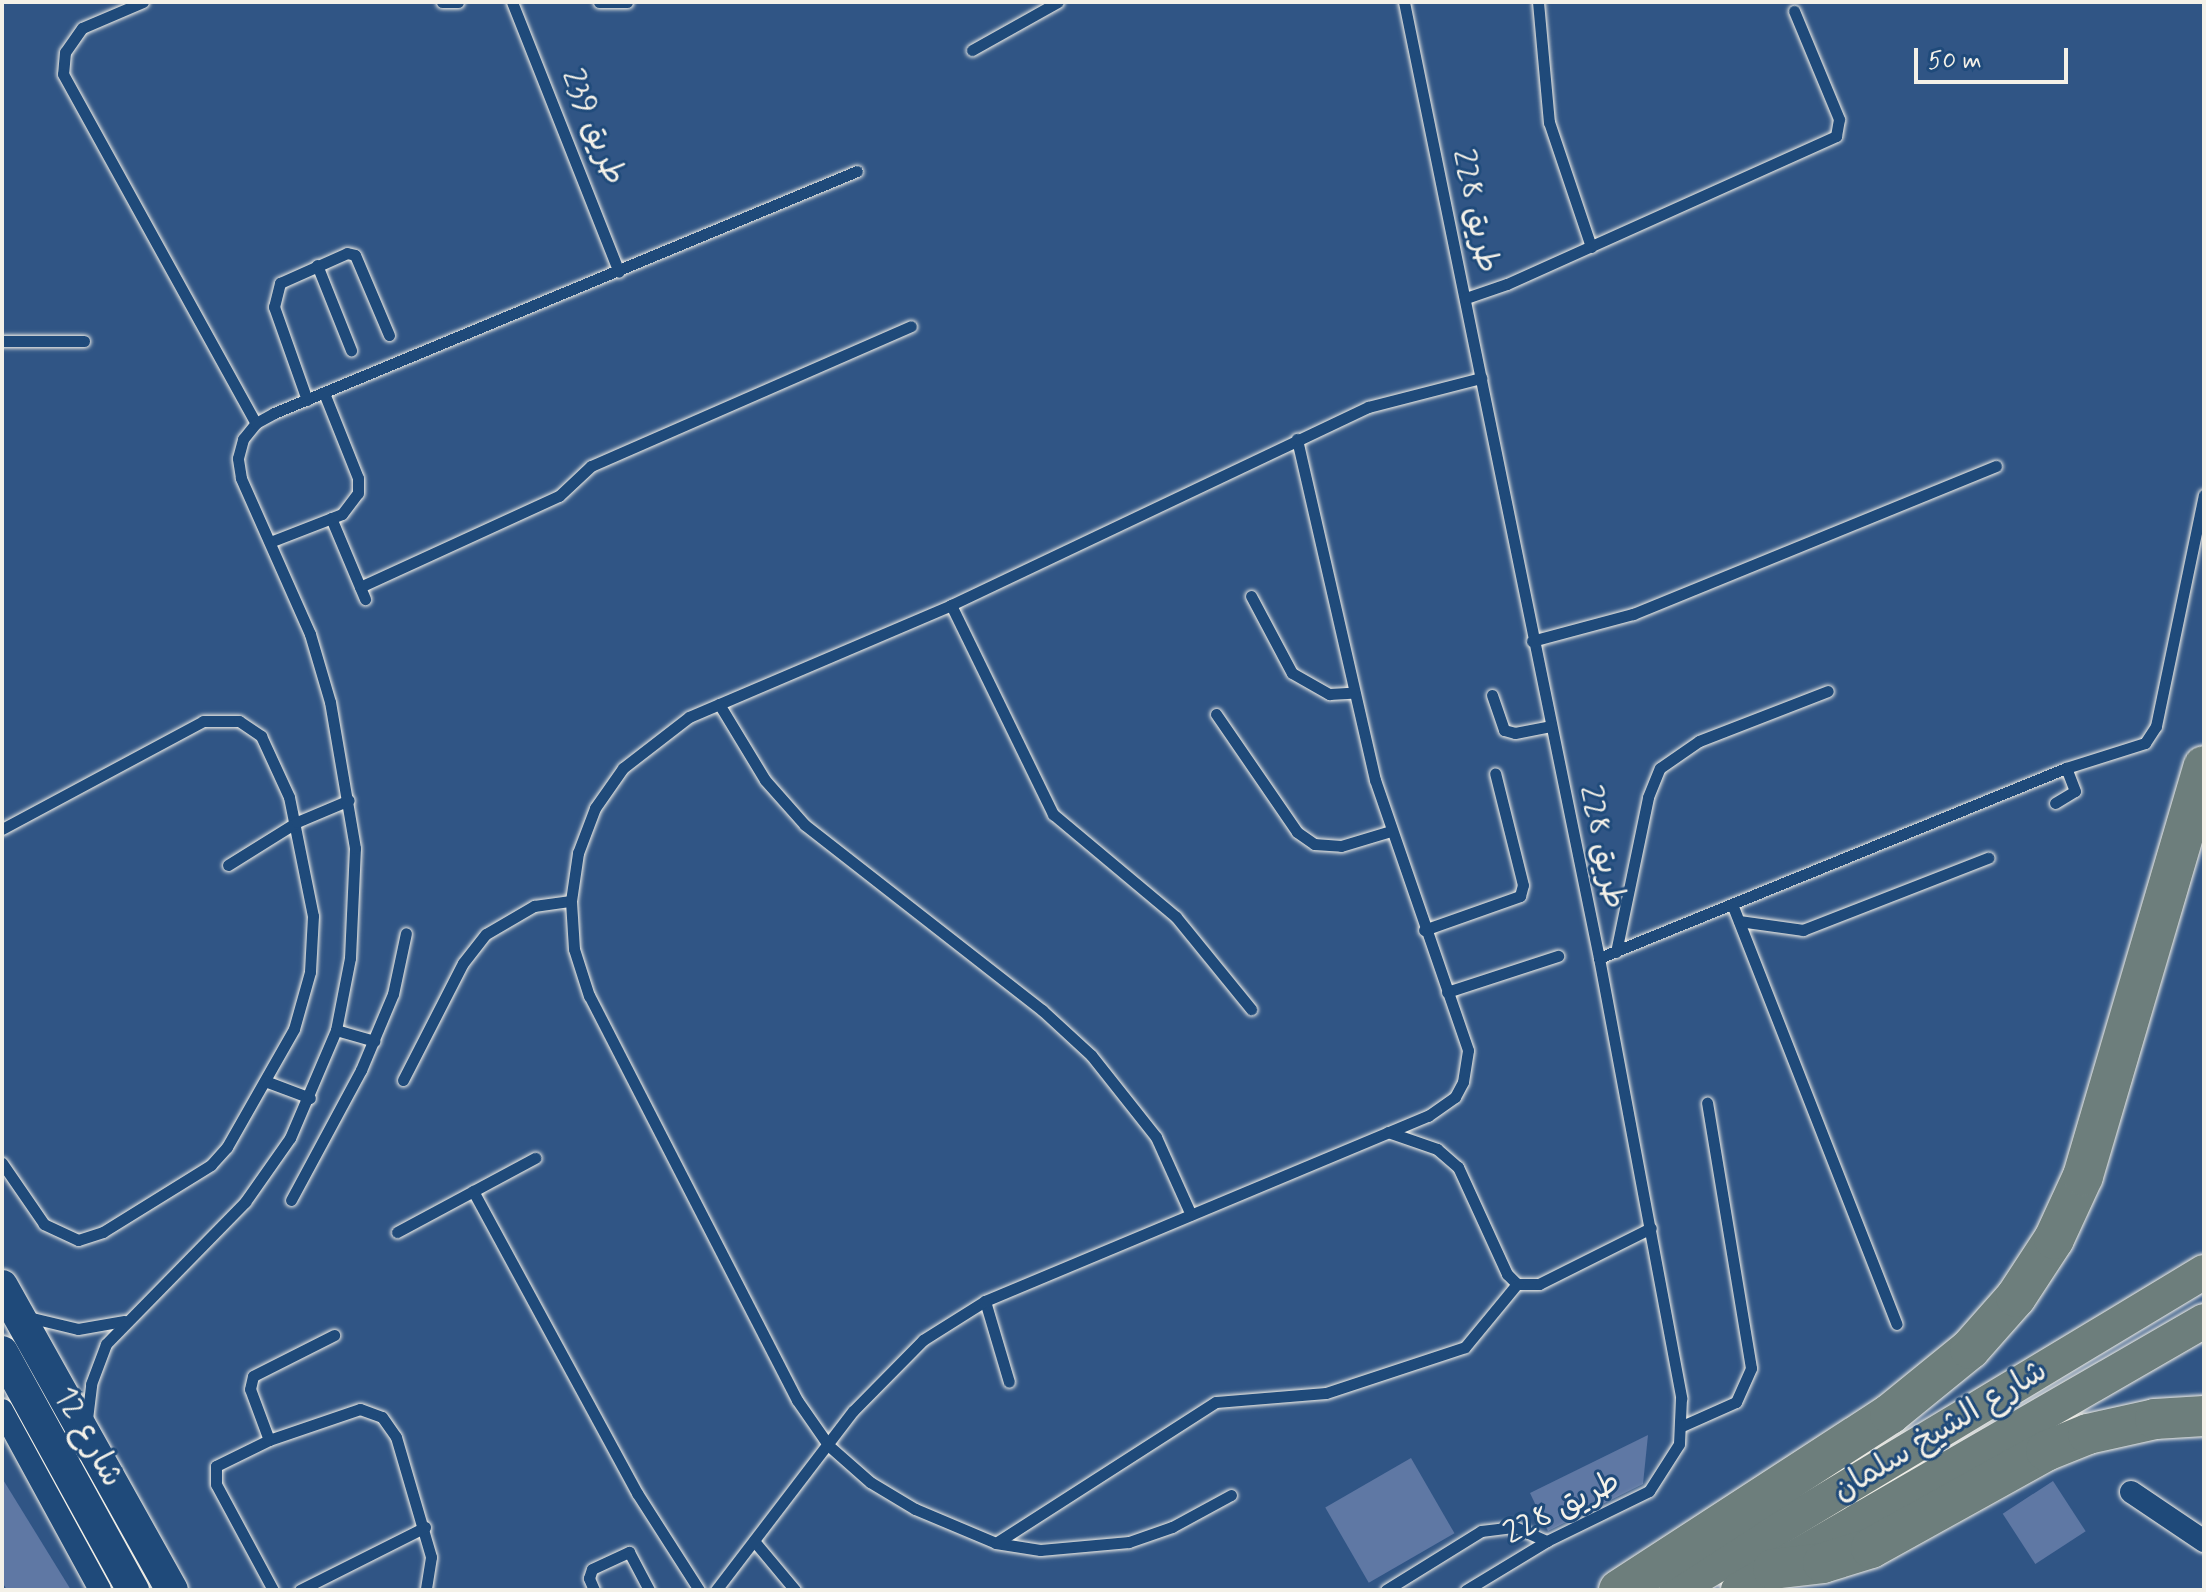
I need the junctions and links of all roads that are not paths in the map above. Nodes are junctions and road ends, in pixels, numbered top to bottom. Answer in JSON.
{"nodes":[{"id":1,"x":143,"y":2,"type":"edge"},
{"id":2,"x":442,"y":2,"type":"edge"},
{"id":3,"x":458,"y":2,"type":"edge"},
{"id":4,"x":512,"y":2,"type":"edge"},
{"id":5,"x":599,"y":2,"type":"edge"},
{"id":6,"x":627,"y":2,"type":"edge"},
{"id":7,"x":1058,"y":2,"type":"edge"},
{"id":8,"x":1404,"y":2,"type":"edge"},
{"id":9,"x":1538,"y":2,"type":"edge"},
{"id":10,"x":1794,"y":11,"type":"dead end"},
{"id":11,"x":972,"y":50,"type":"dead end"},
{"id":12,"x":857,"y":171,"type":"dead end"},
{"id":13,"x":1591,"y":247,"type":"junction"},
{"id":14,"x":317,"y":265,"type":"junction"},
{"id":15,"x":619,"y":272,"type":"junction"},
{"id":16,"x":1466,"y":298,"type":"junction"},
{"id":17,"x":911,"y":326,"type":"dead end"},
{"id":18,"x":389,"y":335,"type":"dead end"},
{"id":19,"x":2,"y":341,"type":"edge"},
{"id":20,"x":84,"y":341,"type":"dead end"},
{"id":21,"x":351,"y":350,"type":"dead end"},
{"id":22,"x":1481,"y":378,"type":"junction"},
{"id":23,"x":324,"y":393,"type":"junction"},
{"id":24,"x":307,"y":400,"type":"junction"},
{"id":25,"x":256,"y":423,"type":"junction"},
{"id":26,"x":1297,"y":439,"type":"junction"},
{"id":27,"x":1996,"y":466,"type":"dead end"},
{"id":28,"x":2204,"y":495,"type":"edge"},
{"id":29,"x":331,"y":518,"type":"junction"},
{"id":30,"x":270,"y":542,"type":"junction"},
{"id":31,"x":360,"y":587,"type":"junction"},
{"id":32,"x":1251,"y":596,"type":"dead end"},
{"id":33,"x":365,"y":599,"type":"dead end"},
{"id":34,"x":951,"y":605,"type":"junction"},
{"id":35,"x":1532,"y":641,"type":"junction"},
{"id":36,"x":1828,"y":691,"type":"dead end"},
{"id":37,"x":1351,"y":693,"type":"junction"},
{"id":38,"x":1492,"y":695,"type":"dead end"},
{"id":39,"x":719,"y":704,"type":"junction"},
{"id":40,"x":1216,"y":714,"type":"dead end"},
{"id":41,"x":1550,"y":726,"type":"junction"},
{"id":42,"x":2204,"y":766,"type":"edge"},
{"id":43,"x":2066,"y":768,"type":"junction"},
{"id":44,"x":1495,"y":773,"type":"dead end"},
{"id":45,"x":349,"y":800,"type":"junction"},
{"id":46,"x":2055,"y":803,"type":"dead end"},
{"id":47,"x":297,"y":822,"type":"junction"},
{"id":48,"x":2,"y":829,"type":"edge"},
{"id":49,"x":1391,"y":831,"type":"junction"},
{"id":50,"x":1988,"y":858,"type":"dead end"},
{"id":51,"x":228,"y":865,"type":"dead end"},
{"id":52,"x":571,"y":901,"type":"junction"},
{"id":53,"x":1732,"y":904,"type":"junction"},
{"id":54,"x":1739,"y":921,"type":"junction"},
{"id":55,"x":1424,"y":930,"type":"junction"},
{"id":56,"x":406,"y":933,"type":"dead end"},
{"id":57,"x":1616,"y":952,"type":"junction"},
{"id":58,"x":1558,"y":956,"type":"dead end"},
{"id":59,"x":1599,"y":958,"type":"junction"},
{"id":60,"x":1447,"y":992,"type":"junction"},
{"id":61,"x":1251,"y":1009,"type":"dead end"},
{"id":62,"x":336,"y":1030,"type":"junction"},
{"id":63,"x":374,"y":1041,"type":"junction"},
{"id":64,"x":403,"y":1080,"type":"dead end"},
{"id":65,"x":265,"y":1081,"type":"junction"},
{"id":66,"x":310,"y":1098,"type":"junction"},
{"id":67,"x":1707,"y":1103,"type":"dead end"},
{"id":68,"x":1388,"y":1132,"type":"junction"},
{"id":69,"x":535,"y":1158,"type":"dead end"},
{"id":70,"x":2,"y":1163,"type":"edge"},
{"id":71,"x":473,"y":1191,"type":"junction"},
{"id":72,"x":291,"y":1200,"type":"dead end"},
{"id":73,"x":1191,"y":1215,"type":"junction"},
{"id":74,"x":1651,"y":1228,"type":"junction"},
{"id":75,"x":397,"y":1232,"type":"dead end"},
{"id":76,"x":2204,"y":1272,"type":"edge"},
{"id":77,"x":1517,"y":1284,"type":"junction"},
{"id":78,"x":10,"y":1299,"type":"edge"},
{"id":79,"x":985,"y":1301,"type":"junction"},
{"id":80,"x":125,"y":1321,"type":"junction"},
{"id":81,"x":2204,"y":1321,"type":"edge"},
{"id":82,"x":1897,"y":1324,"type":"dead end"},
{"id":83,"x":334,"y":1335,"type":"dead end"},
{"id":84,"x":2,"y":1352,"type":"edge"},
{"id":85,"x":1009,"y":1382,"type":"dead end"},
{"id":86,"x":2,"y":1410,"type":"edge"},
{"id":87,"x":2204,"y":1416,"type":"edge"},
{"id":88,"x":1682,"y":1426,"type":"junction"},
{"id":89,"x":87,"y":1432,"type":"junction"},
{"id":90,"x":269,"y":1440,"type":"junction"},
{"id":91,"x":11,"y":1443,"type":"edge"},
{"id":92,"x":829,"y":1446,"type":"junction"},
{"id":93,"x":2131,"y":1492,"type":"dead end"},
{"id":94,"x":1231,"y":1495,"type":"dead end"},
{"id":95,"x":425,"y":1527,"type":"junction"},
{"id":96,"x":754,"y":1541,"type":"junction"},
{"id":97,"x":1547,"y":1541,"type":"junction"},
{"id":98,"x":2204,"y":1541,"type":"edge"},
{"id":99,"x":996,"y":1543,"type":"junction"},
{"id":100,"x":1773,"y":1569,"type":"junction"},
{"id":101,"x":100,"y":1590,"type":"edge"},
{"id":102,"x":133,"y":1590,"type":"edge"},
{"id":103,"x":172,"y":1590,"type":"edge"},
{"id":104,"x":273,"y":1590,"type":"edge"},
{"id":105,"x":300,"y":1590,"type":"edge"},
{"id":106,"x":426,"y":1590,"type":"edge"},
{"id":107,"x":594,"y":1590,"type":"edge"},
{"id":108,"x":649,"y":1590,"type":"edge"},
{"id":109,"x":699,"y":1590,"type":"edge"},
{"id":110,"x":716,"y":1590,"type":"edge"},
{"id":111,"x":795,"y":1590,"type":"edge"},
{"id":112,"x":1386,"y":1590,"type":"edge"},
{"id":113,"x":1466,"y":1590,"type":"edge"},
{"id":114,"x":1619,"y":1590,"type":"edge"},
{"id":115,"x":1676,"y":1590,"type":"edge"},
{"id":116,"x":1738,"y":1590,"type":"edge"}],
"edges":[{"from":1,"to":25,"type":"lane"},
{"from":2,"to":3,"type":"lane"},
{"from":4,"to":15,"type":"lane","name":"طريق 239"},
{"from":5,"to":6,"type":"lane"},
{"from":7,"to":11,"type":"lane"},
{"from":8,"to":16,"type":"lane","name":"طريق 228"},
{"from":9,"to":13,"type":"lane"},
{"from":10,"to":13,"type":"lane"},
{"from":12,"to":15,"type":"lane"},
{"from":13,"to":16,"type":"lane"},
{"from":14,"to":18,"type":"lane"},
{"from":14,"to":21,"type":"lane"},
{"from":14,"to":24,"type":"lane"},
{"from":15,"to":23,"type":"lane"},
{"from":16,"to":22,"type":"lane","name":"طريق 228"},
{"from":17,"to":31,"type":"lane"},
{"from":19,"to":20,"type":"lane"},
{"from":22,"to":26,"type":"lane"},
{"from":22,"to":35,"type":"lane","name":"طريق 228"},
{"from":23,"to":24,"type":"lane"},
{"from":23,"to":29,"type":"lane"},
{"from":24,"to":25,"type":"lane"},
{"from":25,"to":30,"type":"lane"},
{"from":26,"to":34,"type":"lane"},
{"from":26,"to":37,"type":"lane"},
{"from":27,"to":35,"type":"lane"},
{"from":28,"to":43,"type":"lane"},
{"from":29,"to":30,"type":"lane"},
{"from":29,"to":31,"type":"lane"},
{"from":30,"to":45,"type":"lane"},
{"from":31,"to":33,"type":"lane"},
{"from":32,"to":37,"type":"lane"},
{"from":34,"to":39,"type":"lane"},
{"from":34,"to":61,"type":"lane"},
{"from":35,"to":41,"type":"lane","name":"طريق 228"},
{"from":36,"to":57,"type":"lane"},
{"from":37,"to":49,"type":"lane"},
{"from":38,"to":41,"type":"lane"},
{"from":39,"to":52,"type":"lane"},
{"from":39,"to":73,"type":"lane"},
{"from":40,"to":49,"type":"lane"},
{"from":41,"to":59,"type":"lane","name":"طريق 228"},
{"from":42,"to":114,"type":"highway"},
{"from":43,"to":46,"type":"lane"},
{"from":43,"to":53,"type":"lane"},
{"from":44,"to":55,"type":"lane"},
{"from":45,"to":47,"type":"lane"},
{"from":45,"to":62,"type":"lane"},
{"from":47,"to":48,"type":"lane"},
{"from":47,"to":51,"type":"lane"},
{"from":47,"to":65,"type":"lane"},
{"from":49,"to":55,"type":"lane"},
{"from":50,"to":54,"type":"lane"},
{"from":52,"to":64,"type":"lane"},
{"from":52,"to":92,"type":"lane"},
{"from":53,"to":54,"type":"lane"},
{"from":53,"to":57,"type":"lane"},
{"from":54,"to":82,"type":"lane"},
{"from":55,"to":60,"type":"lane"},
{"from":56,"to":63,"type":"lane"},
{"from":57,"to":59,"type":"lane"},
{"from":58,"to":60,"type":"lane"},
{"from":59,"to":74,"type":"lane","name":"طريق 228"},
{"from":60,"to":68,"type":"lane"},
{"from":62,"to":63,"type":"lane"},
{"from":62,"to":66,"type":"lane"},
{"from":63,"to":72,"type":"lane"},
{"from":65,"to":66,"type":"lane"},
{"from":65,"to":70,"type":"lane"},
{"from":66,"to":80,"type":"lane"},
{"from":67,"to":88,"type":"lane"},
{"from":68,"to":73,"type":"lane"},
{"from":68,"to":77,"type":"lane"},
{"from":69,"to":71,"type":"lane"},
{"from":71,"to":75,"type":"lane"},
{"from":71,"to":109,"type":"lane"},
{"from":73,"to":79,"type":"lane"},
{"from":74,"to":77,"type":"lane"},
{"from":74,"to":88,"type":"lane","name":"طريق 228"},
{"from":76,"to":115,"type":"main road","name":"شارع الشيخ سلمان"},
{"from":77,"to":99,"type":"lane"},
{"from":78,"to":80,"type":"lane"},
{"from":78,"to":89,"type":"street","name":"شارع 12"},
{"from":79,"to":85,"type":"lane"},
{"from":79,"to":92,"type":"lane"},
{"from":80,"to":89,"type":"lane"},
{"from":81,"to":100,"type":"main road","name":"شارع الشيخ سلمان"},
{"from":83,"to":90,"type":"lane"},
{"from":84,"to":102,"type":"street","name":"شارع 12"},
{"from":86,"to":91,"type":"street"},
{"from":87,"to":100,"type":"highway"},
{"from":88,"to":97,"type":"lane","name":"طريق 228"},
{"from":89,"to":103,"type":"street","name":"شارع 12"},
{"from":90,"to":95,"type":"lane"},
{"from":90,"to":104,"type":"lane"},
{"from":91,"to":101,"type":"street"},
{"from":92,"to":96,"type":"lane"},
{"from":92,"to":99,"type":"lane"},
{"from":93,"to":98,"type":"street"},
{"from":94,"to":99,"type":"lane"},
{"from":95,"to":105,"type":"lane"},
{"from":95,"to":106,"type":"lane"},
{"from":96,"to":110,"type":"lane"},
{"from":96,"to":111,"type":"lane"},
{"from":97,"to":112,"type":"lane"},
{"from":97,"to":113,"type":"lane","name":"طريق 228"},
{"from":100,"to":116,"type":"main road","name":"شارع الشيخ سلمان"},
{"from":107,"to":108,"type":"lane"}]}
